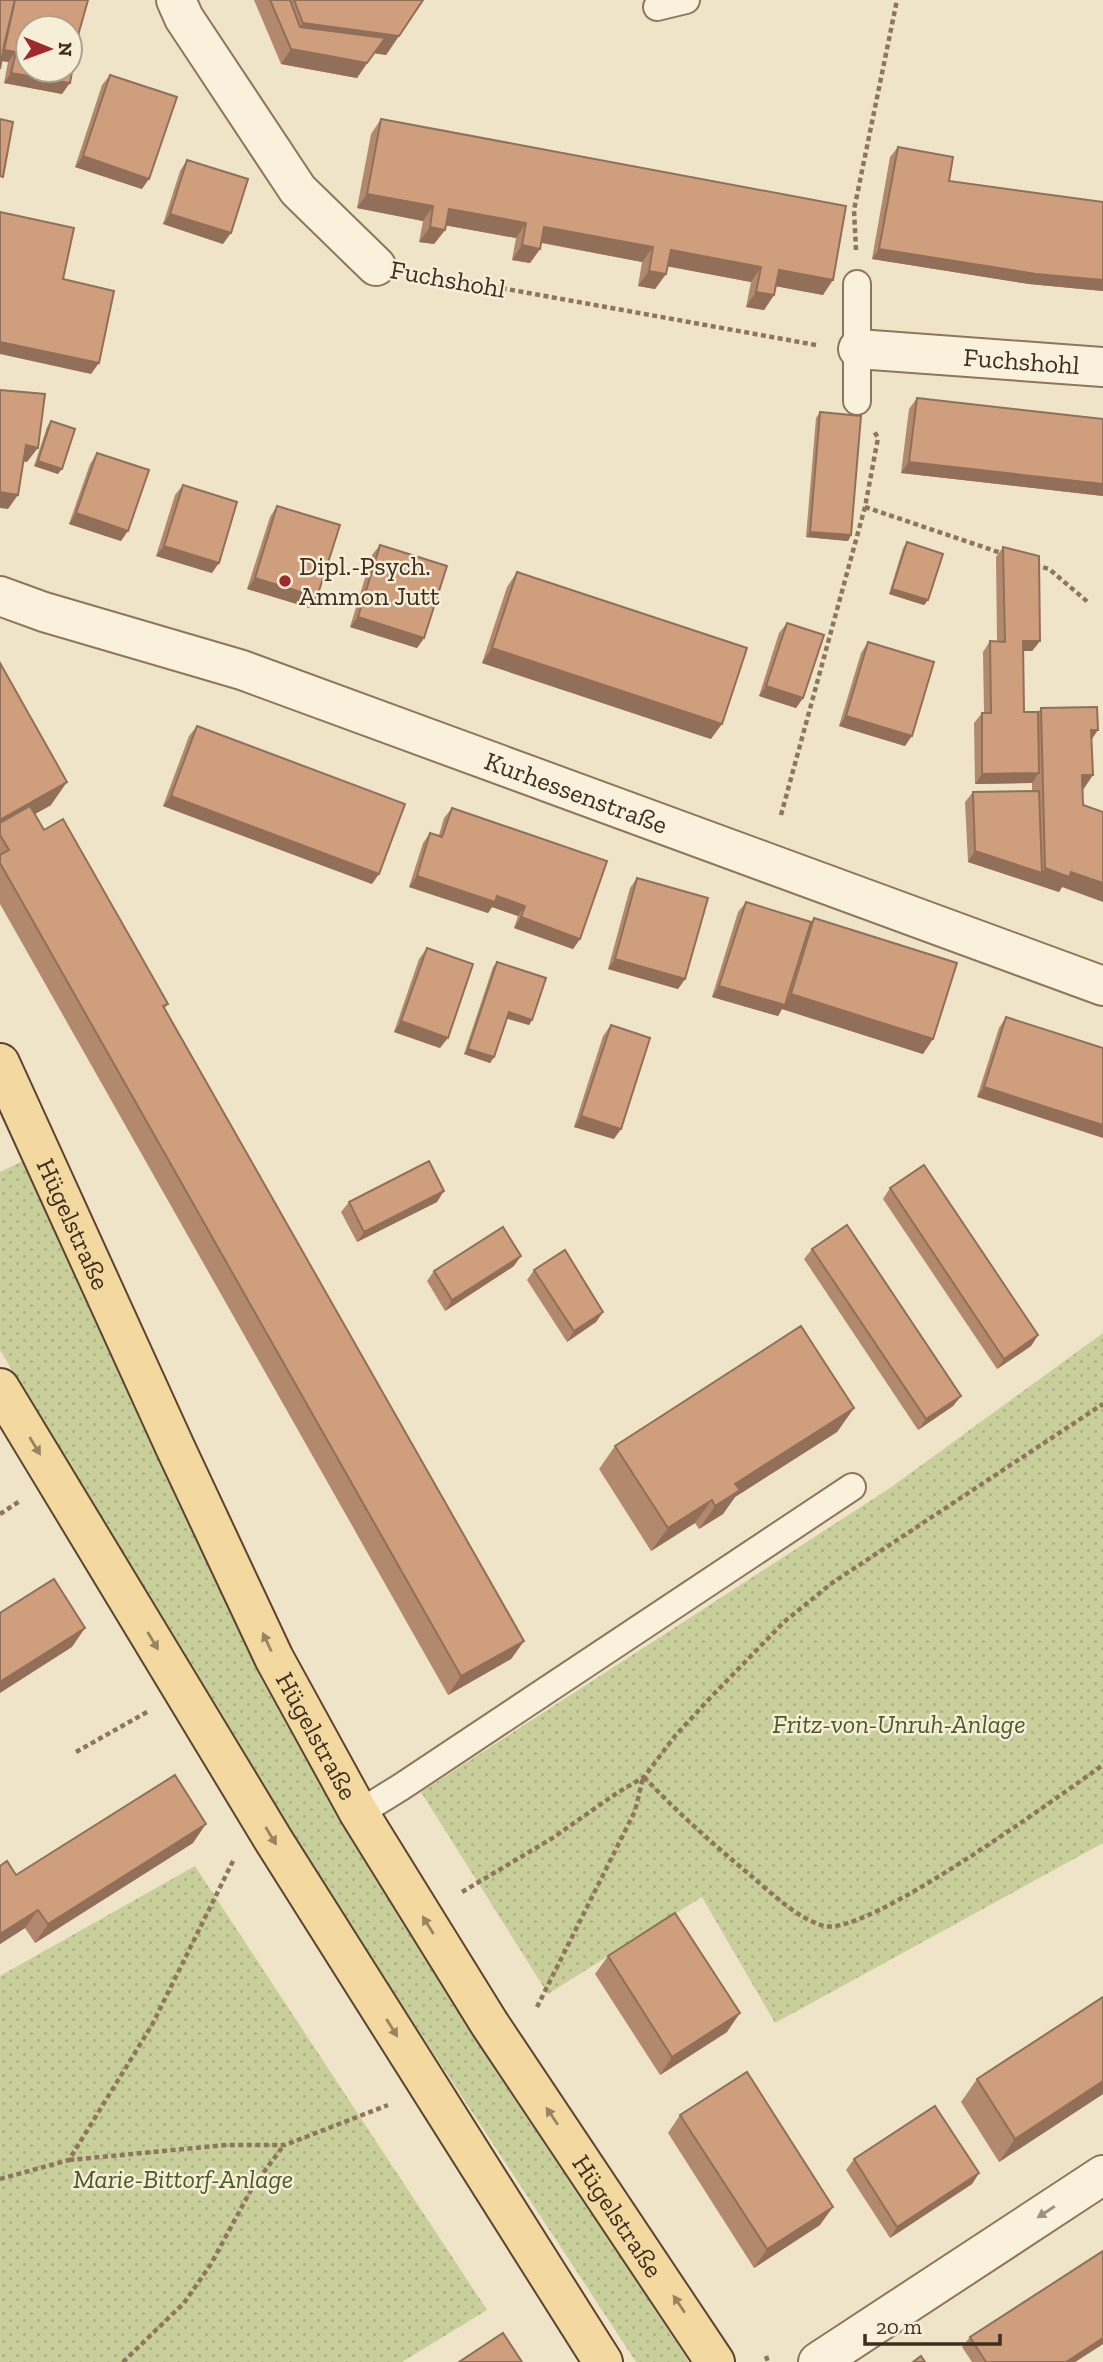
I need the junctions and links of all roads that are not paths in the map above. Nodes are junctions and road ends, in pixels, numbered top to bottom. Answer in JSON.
{"nodes":[{"id":1,"x":176,"y":0,"type":"edge"},
{"id":2,"x":686,"y":0,"type":"edge"},
{"id":3,"x":657,"y":7,"type":"dead end"},
{"id":4,"x":376,"y":266,"type":"road end"},
{"id":5,"x":857,"y":284,"type":"dead end"},
{"id":6,"x":858,"y":349,"type":"junction"},
{"id":7,"x":1103,"y":367,"type":"edge"},
{"id":8,"x":857,"y":401,"type":"road end"},
{"id":9,"x":0,"y":596,"type":"edge"},
{"id":10,"x":0,"y":605,"type":"edge"},
{"id":11,"x":44,"y":612,"type":"junction"},
{"id":12,"x":1103,"y":986,"type":"edge"},
{"id":13,"x":0,"y":1063,"type":"edge"},
{"id":14,"x":0,"y":1388,"type":"edge"},
{"id":15,"x":852,"y":1487,"type":"dead end"},
{"id":16,"x":359,"y":1813,"type":"junction"},
{"id":17,"x":1103,"y":2175,"type":"edge"},
{"id":18,"x":603,"y":2362,"type":"edge"},
{"id":19,"x":715,"y":2362,"type":"edge"},
{"id":20,"x":818,"y":2362,"type":"edge"}],
"edges":[{"from":1,"to":4,"type":"street","name":"Fuchshohl"},
{"from":2,"to":3,"type":"lane"},
{"from":5,"to":6,"type":"lane"},
{"from":6,"to":7,"type":"street","name":"Fuchshohl"},
{"from":6,"to":8,"type":"lane"},
{"from":9,"to":11,"type":"street","name":"Kurhessenstraße"},
{"from":10,"to":11,"type":"street","name":"Kurhessenstraße"},
{"from":11,"to":12,"type":"street","name":"Kurhessenstraße"},
{"from":16,"to":13,"type":"main road","name":"Hügelstraße","one_way":true},
{"from":14,"to":18,"type":"main road","one_way":true},
{"from":15,"to":16,"type":"lane"},
{"from":19,"to":16,"type":"main road","name":"Hügelstraße","one_way":true},
{"from":17,"to":20,"type":"street","one_way":true}]}
